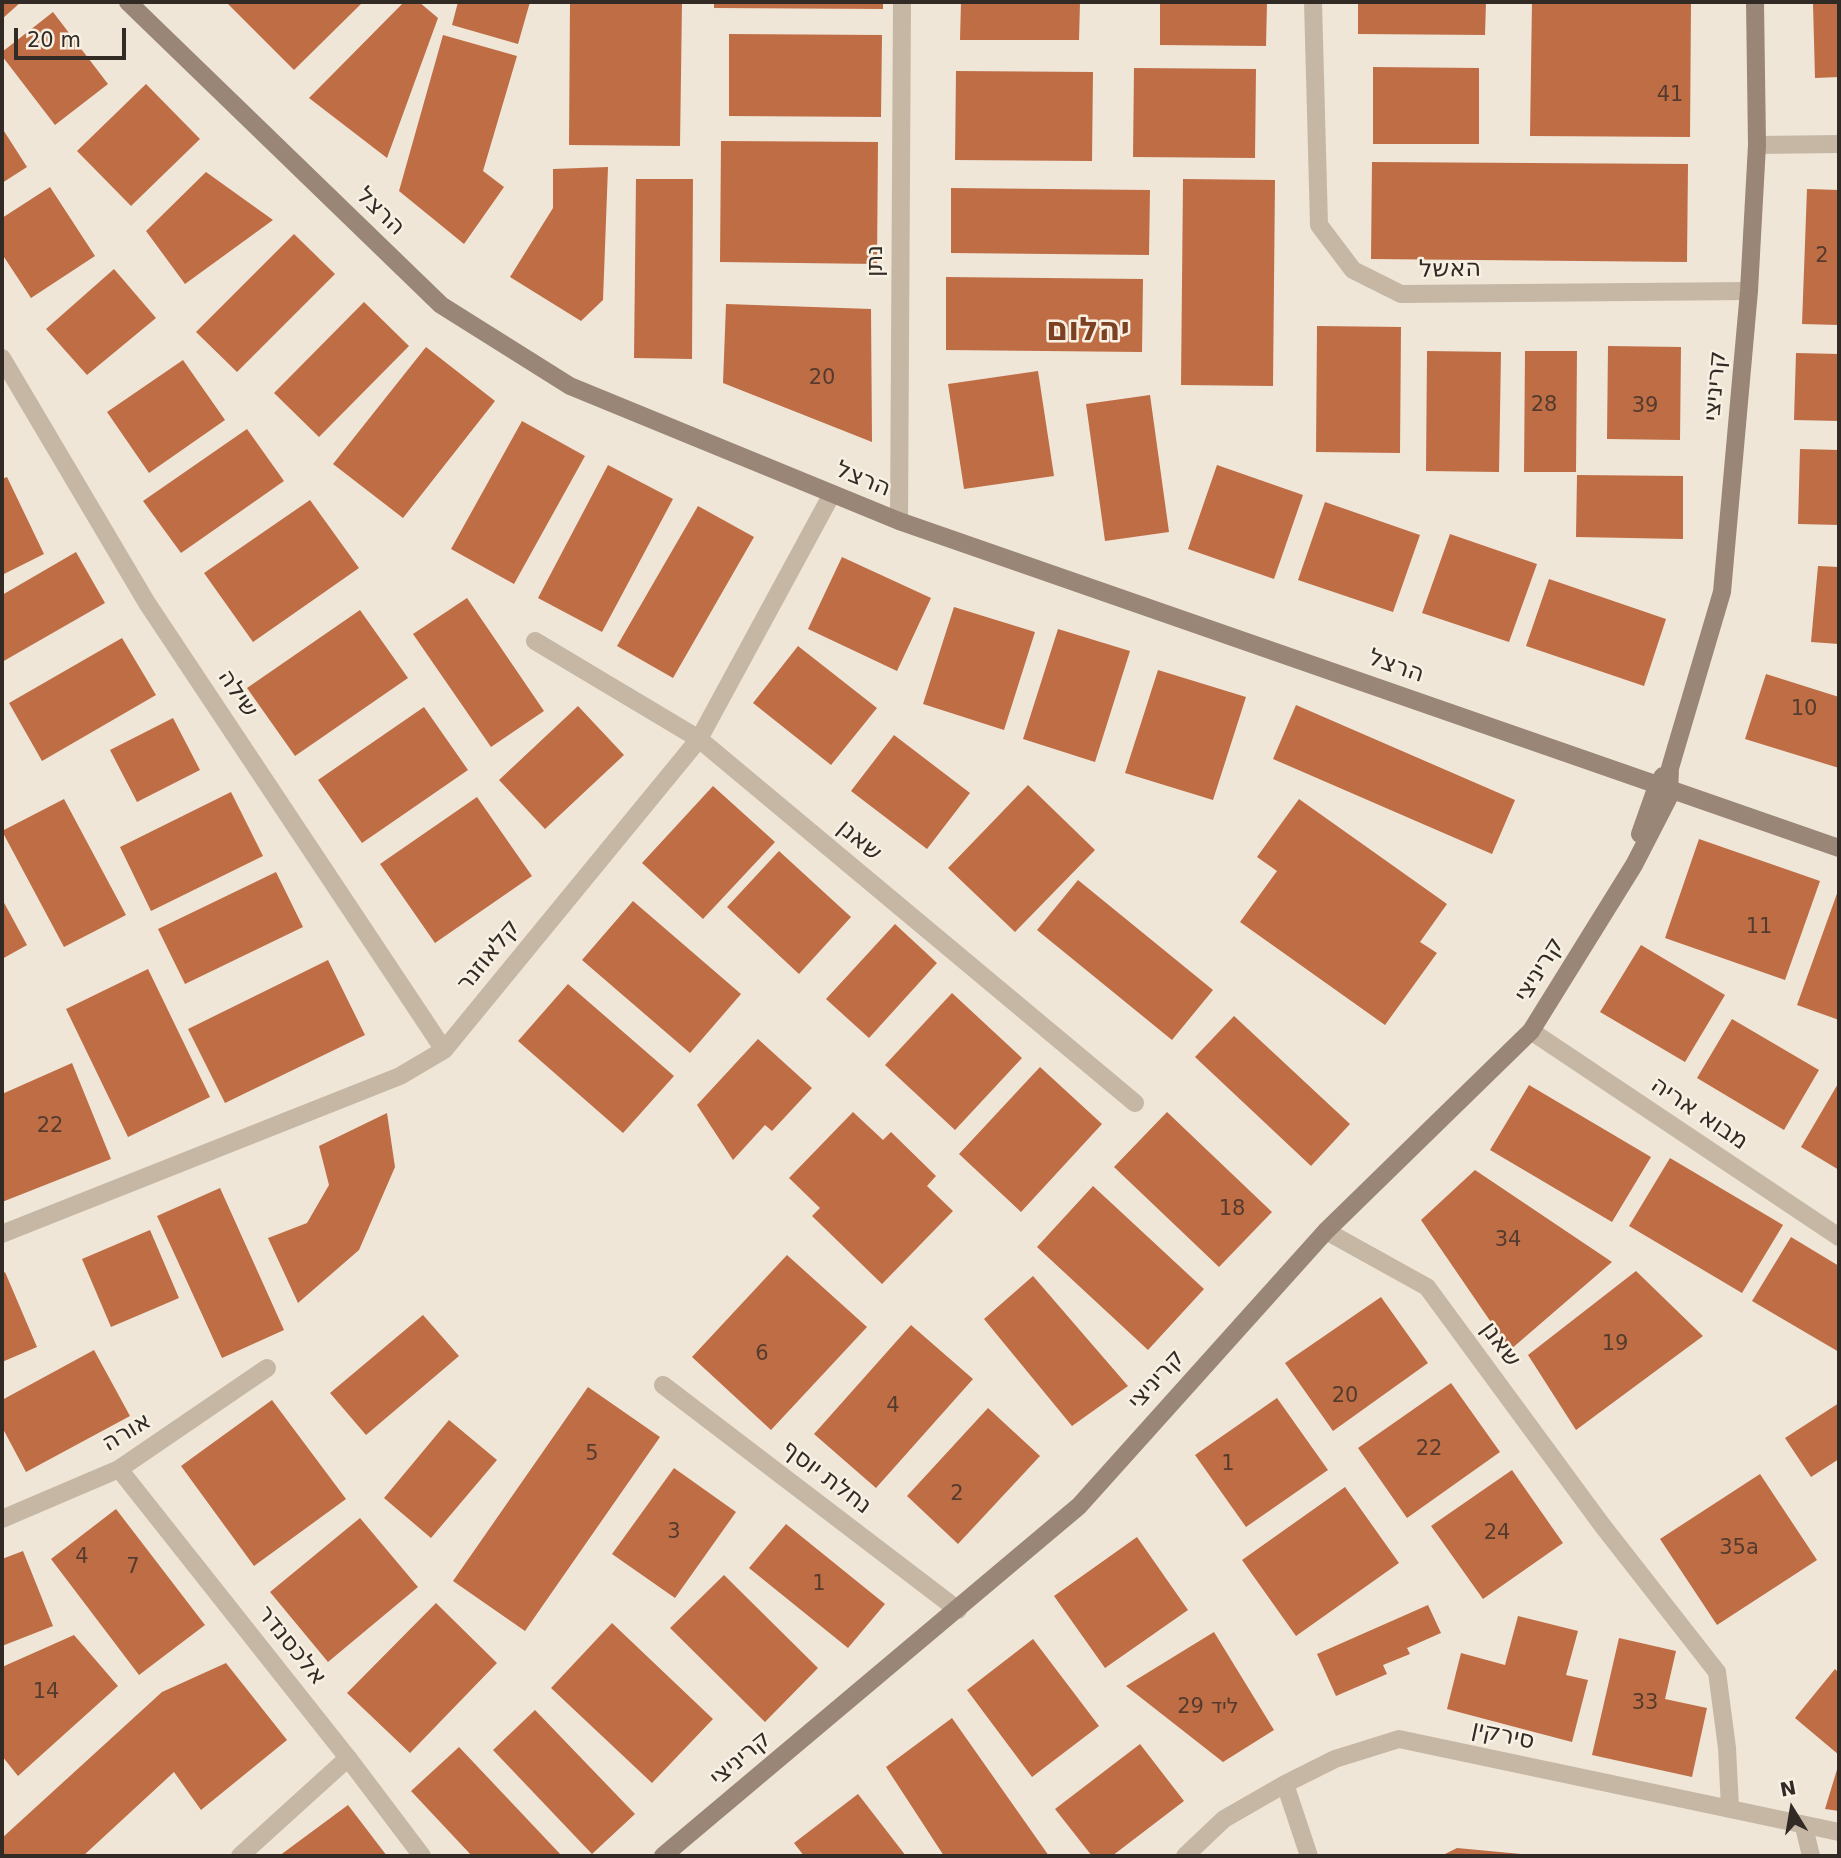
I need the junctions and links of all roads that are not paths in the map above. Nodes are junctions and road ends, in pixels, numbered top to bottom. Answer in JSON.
{"nodes":[{"id":1,"x":128,"y":2,"type":"edge"},
{"id":2,"x":902,"y":2,"type":"edge"},
{"id":3,"x":1313,"y":2,"type":"edge"},
{"id":4,"x":1755,"y":2,"type":"edge"},
{"id":5,"x":1839,"y":144,"type":"edge"},
{"id":6,"x":1757,"y":145,"type":"junction"},
{"id":7,"x":1749,"y":291,"type":"junction"},
{"id":8,"x":2,"y":358,"type":"edge"},
{"id":9,"x":832,"y":494,"type":"junction"},
{"id":10,"x":899,"y":521,"type":"junction"},
{"id":11,"x":535,"y":641,"type":"dead end"},
{"id":12,"x":699,"y":739,"type":"junction"},
{"id":13,"x":1663,"y":790,"type":"junction"},
{"id":14,"x":1839,"y":848,"type":"edge"},
{"id":15,"x":1531,"y":1031,"type":"junction"},
{"id":16,"x":444,"y":1050,"type":"junction"},
{"id":17,"x":1135,"y":1103,"type":"dead end"},
{"id":18,"x":1326,"y":1231,"type":"junction"},
{"id":19,"x":2,"y":1234,"type":"edge"},
{"id":20,"x":1839,"y":1237,"type":"edge"},
{"id":21,"x":267,"y":1368,"type":"dead end"},
{"id":22,"x":663,"y":1385,"type":"dead end"},
{"id":23,"x":119,"y":1469,"type":"junction"},
{"id":24,"x":2,"y":1519,"type":"edge"},
{"id":25,"x":958,"y":1610,"type":"junction"},
{"id":26,"x":348,"y":1758,"type":"junction"},
{"id":27,"x":1285,"y":1784,"type":"junction"},
{"id":28,"x":1730,"y":1808,"type":"junction"},
{"id":29,"x":1804,"y":1827,"type":"junction"},
{"id":30,"x":1839,"y":1832,"type":"edge"},
{"id":31,"x":240,"y":1856,"type":"edge"},
{"id":32,"x":422,"y":1856,"type":"edge"},
{"id":33,"x":663,"y":1856,"type":"edge"},
{"id":34,"x":1185,"y":1856,"type":"edge"},
{"id":35,"x":1309,"y":1856,"type":"edge"},
{"id":36,"x":1811,"y":1856,"type":"edge"}],
"edges":[{"from":1,"to":9,"type":"street","name":"הרצל"},
{"from":2,"to":10,"type":"street","name":"נתן"},
{"from":3,"to":7,"type":"street","name":"האשל"},
{"from":4,"to":6,"type":"street","name":"קריניצי"},
{"from":5,"to":6,"type":"street"},
{"from":6,"to":7,"type":"street","name":"קריניצי"},
{"from":7,"to":13,"type":"street","name":"קריניצי"},
{"from":8,"to":16,"type":"street","name":"שילה"},
{"from":9,"to":10,"type":"street","name":"הרצל"},
{"from":9,"to":12,"type":"street","name":"קלאוזנר"},
{"from":10,"to":13,"type":"street","name":"הרצל"},
{"from":11,"to":12,"type":"street","name":"שאנן"},
{"from":12,"to":16,"type":"street","name":"קלאוזנר"},
{"from":12,"to":17,"type":"street","name":"שאנן"},
{"from":13,"to":14,"type":"street","name":"הרצל"},
{"from":13,"to":15,"type":"street","name":"קריניצי"},
{"from":15,"to":18,"type":"street","name":"קריניצי"},
{"from":15,"to":20,"type":"street","name":"מבוא אריה"},
{"from":16,"to":19,"type":"street","name":"קלאוזנר"},
{"from":18,"to":25,"type":"street","name":"קריניצי"},
{"from":18,"to":28,"type":"street","name":"שאנן"},
{"from":21,"to":23,"type":"street","name":"אורה"},
{"from":22,"to":25,"type":"street","name":"נחלת יוסף"},
{"from":23,"to":24,"type":"street","name":"אורה"},
{"from":23,"to":26,"type":"street","name":"אלכסנדר"},
{"from":25,"to":33,"type":"street","name":"קריניצי"},
{"from":26,"to":31,"type":"street"},
{"from":26,"to":32,"type":"street","name":"אלכסנדר"},
{"from":27,"to":28,"type":"street","name":"סירקין"},
{"from":27,"to":34,"type":"street","name":"סירקין"},
{"from":27,"to":35,"type":"street"},
{"from":28,"to":29,"type":"street","name":"סירקין"},
{"from":29,"to":30,"type":"street","name":"סירקין"},
{"from":29,"to":36,"type":"street"}]}
